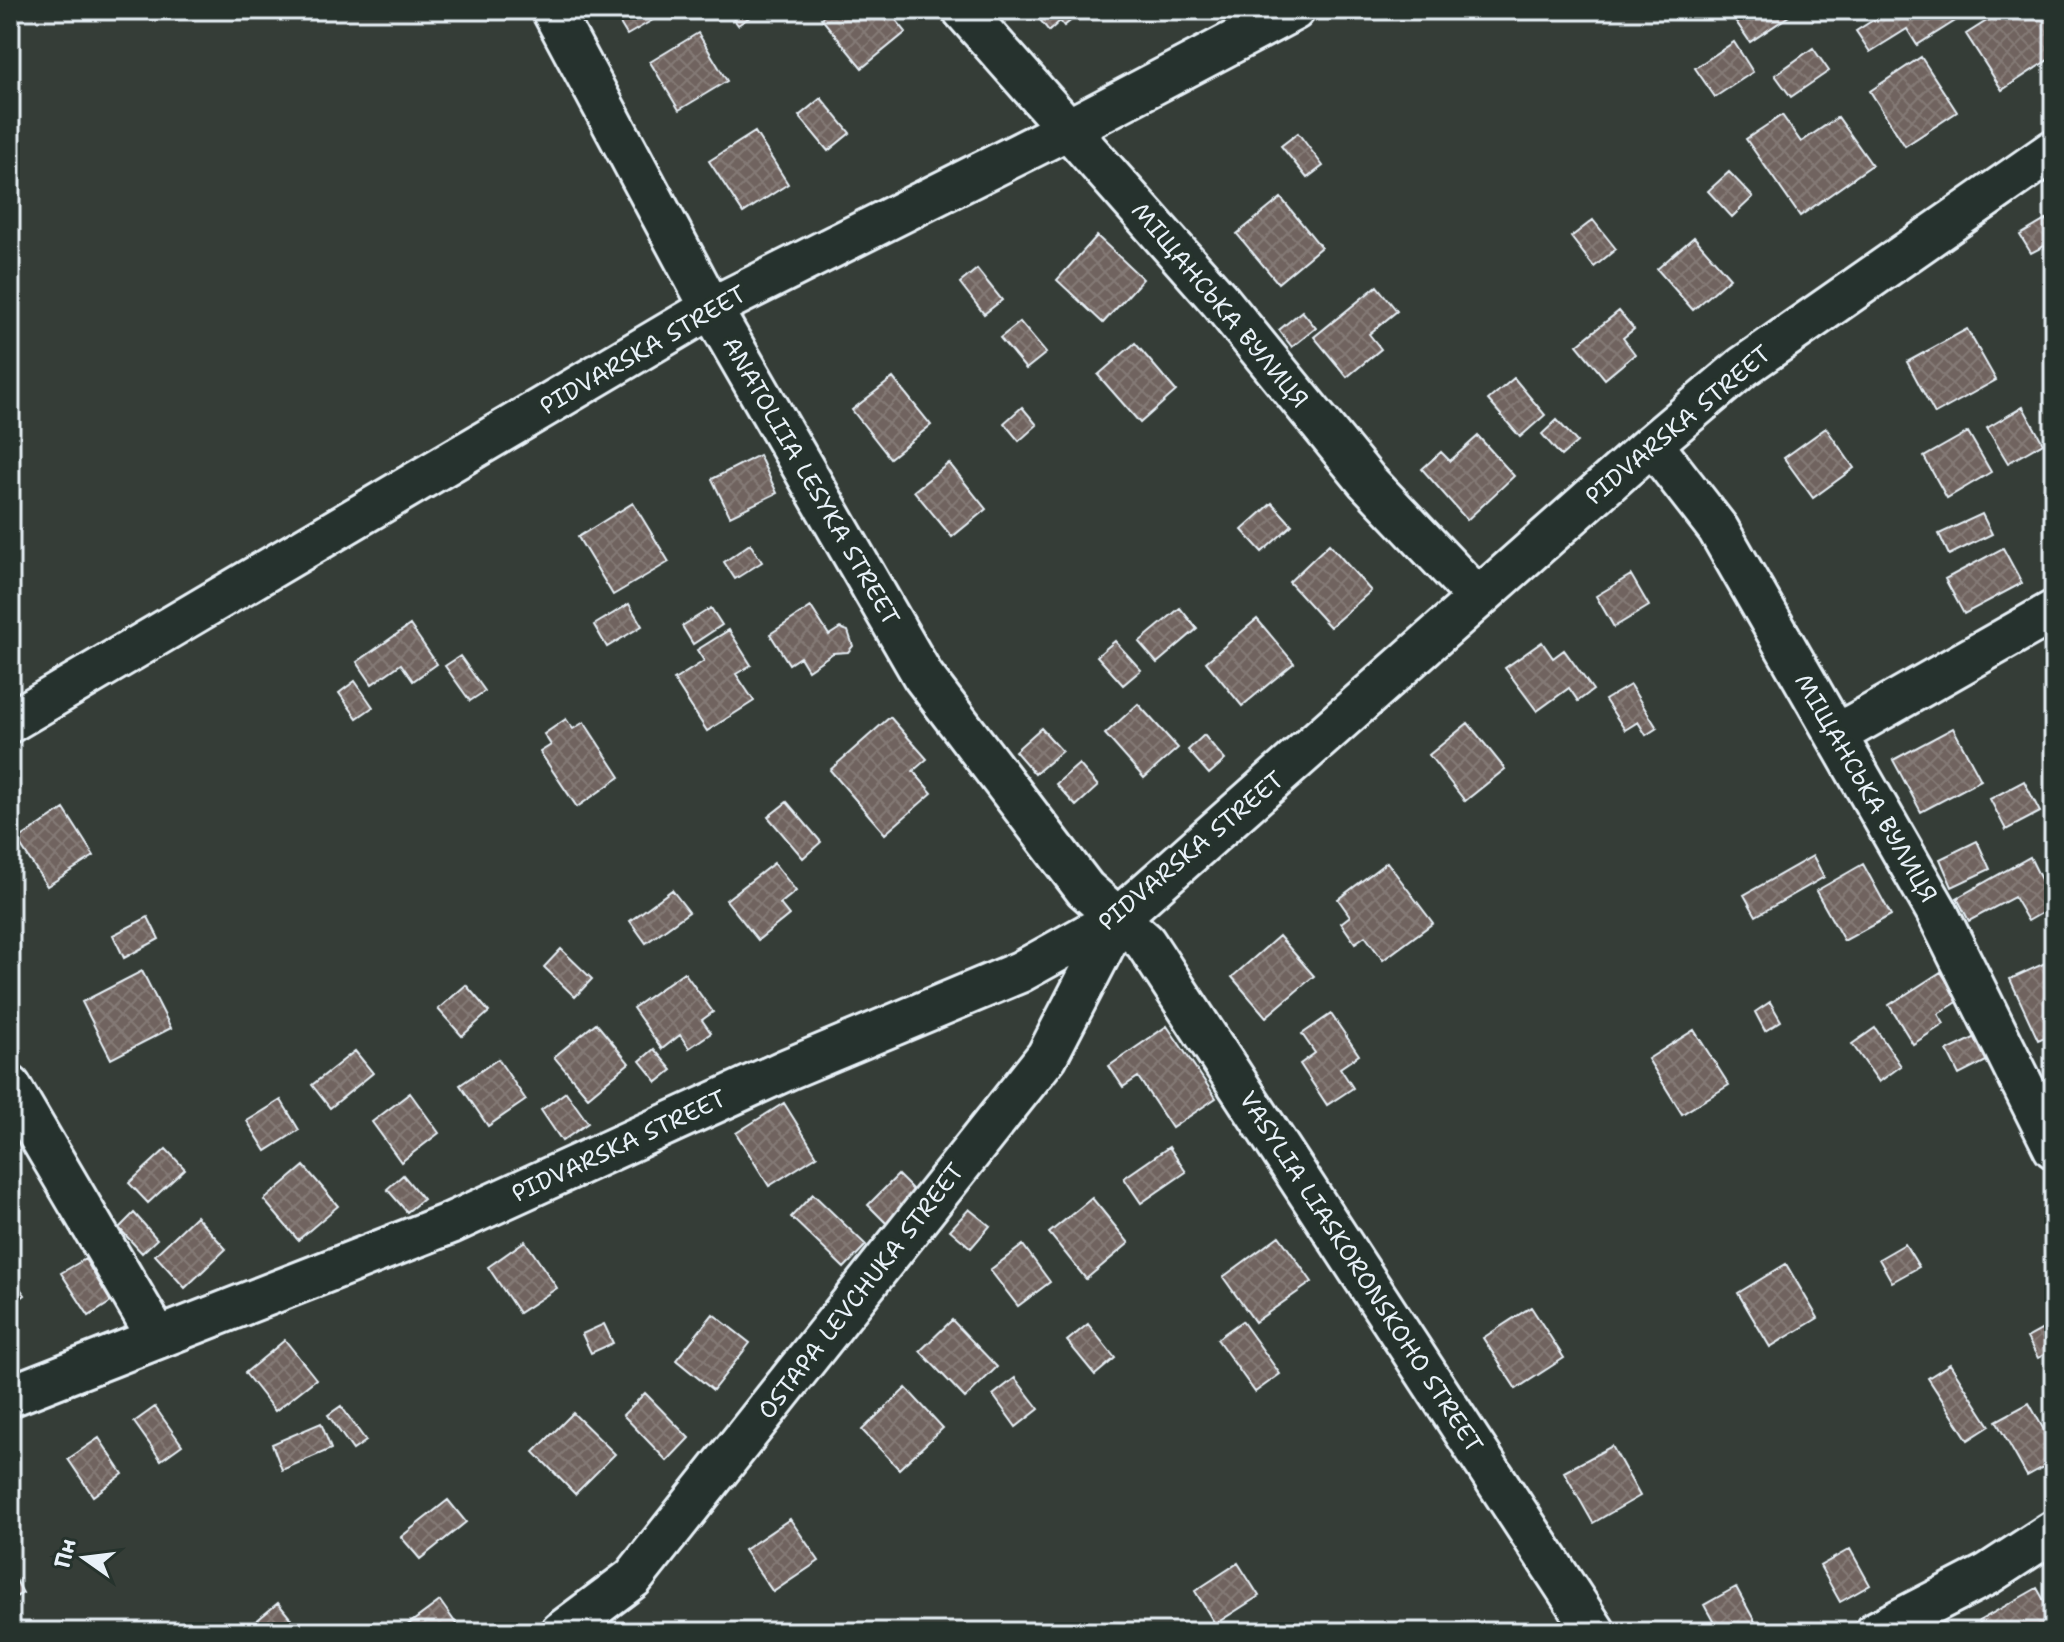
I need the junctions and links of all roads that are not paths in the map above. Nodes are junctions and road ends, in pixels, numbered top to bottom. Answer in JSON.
{"nodes":[{"id":1,"x":552,"y":10,"type":"edge"},
{"id":2,"x":963,"y":10,"type":"edge"},
{"id":3,"x":1294,"y":10,"type":"edge"},
{"id":4,"x":1070,"y":128,"type":"junction"},
{"id":5,"x":2054,"y":150,"type":"edge"},
{"id":6,"x":711,"y":308,"type":"junction"},
{"id":7,"x":1652,"y":444,"type":"junction"},
{"id":8,"x":1478,"y":598,"type":"junction"},
{"id":9,"x":2054,"y":611,"type":"edge"},
{"id":10,"x":10,"y":722,"type":"edge"},
{"id":11,"x":1836,"y":735,"type":"junction"},
{"id":12,"x":1119,"y":917,"type":"junction"},
{"id":13,"x":10,"y":1086,"type":"edge"},
{"id":14,"x":2054,"y":1148,"type":"edge"},
{"id":15,"x":158,"y":1338,"type":"junction"},
{"id":16,"x":10,"y":1396,"type":"edge"},
{"id":17,"x":2054,"y":1531,"type":"edge"},
{"id":18,"x":561,"y":1632,"type":"edge"},
{"id":19,"x":1595,"y":1632,"type":"edge"},
{"id":20,"x":1876,"y":1632,"type":"edge"}],
"edges":[{"from":1,"to":6,"type":"street","name":"ANATOLIIA LESYKA STREET"},
{"from":2,"to":4,"type":"street","name":"МІЩАНСЬКА ВУЛИЦЯ"},
{"from":3,"to":4,"type":"street","name":"PIDVARSKA STREET"},
{"from":4,"to":6,"type":"street","name":"PIDVARSKA STREET"},
{"from":4,"to":8,"type":"street","name":"МІЩАНСЬКА ВУЛИЦЯ"},
{"from":5,"to":7,"type":"street","name":"PIDVARSKA STREET"},
{"from":6,"to":10,"type":"street","name":"PIDVARSKA STREET"},
{"from":6,"to":12,"type":"street","name":"ANATOLIIA LESYKA STREET"},
{"from":7,"to":8,"type":"street","name":"PIDVARSKA STREET"},
{"from":7,"to":11,"type":"street","name":"МІЩАНСЬКА ВУЛИЦЯ"},
{"from":8,"to":12,"type":"street","name":"PIDVARSKA STREET"},
{"from":9,"to":11,"type":"street"},
{"from":11,"to":14,"type":"street","name":"МІЩАНСЬКА ВУЛИЦЯ"},
{"from":12,"to":15,"type":"street","name":"PIDVARSKA STREET"},
{"from":12,"to":18,"type":"street","name":"OSTAPA LEVCHUKA STREET"},
{"from":12,"to":19,"type":"street","name":"VASYLIA LIASKORONSKOHO STREET"},
{"from":13,"to":15,"type":"street"},
{"from":15,"to":16,"type":"street","name":"PIDVARSKA STREET"},
{"from":17,"to":20,"type":"street"}]}
